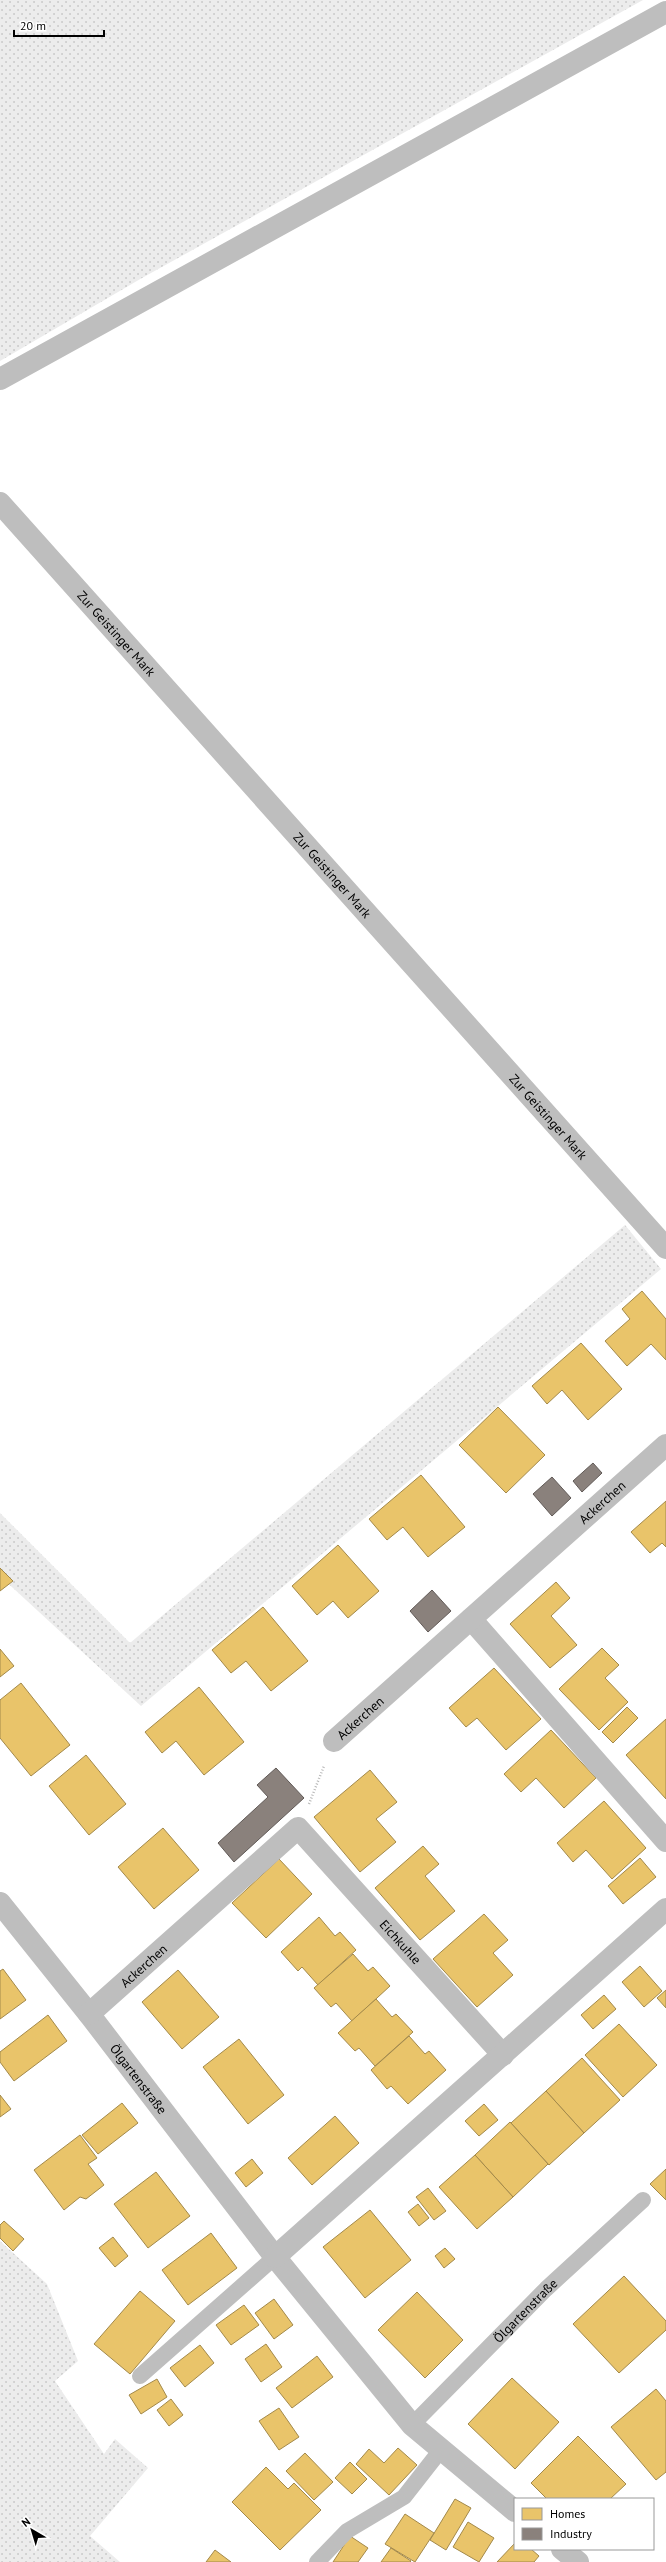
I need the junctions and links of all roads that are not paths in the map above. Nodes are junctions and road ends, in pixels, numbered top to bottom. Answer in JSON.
{"nodes":[{"id":1,"x":666,"y":12,"type":"edge"},
{"id":2,"x":0,"y":379,"type":"edge"},
{"id":3,"x":0,"y":503,"type":"edge"},
{"id":4,"x":666,"y":1248,"type":"edge"},
{"id":5,"x":666,"y":1445,"type":"edge"},
{"id":6,"x":471,"y":1619,"type":"junction"},
{"id":7,"x":334,"y":1741,"type":"road end"},
{"id":8,"x":298,"y":1828,"type":"joint"},
{"id":9,"x":666,"y":1841,"type":"edge"},
{"id":10,"x":0,"y":1903,"type":"edge"},
{"id":11,"x":666,"y":1909,"type":"edge"},
{"id":12,"x":89,"y":2014,"type":"junction"},
{"id":13,"x":504,"y":2055,"type":"junction"},
{"id":14,"x":643,"y":2200,"type":"dead end"},
{"id":15,"x":275,"y":2257,"type":"junction"},
{"id":16,"x":140,"y":2376,"type":"dead end"},
{"id":17,"x":412,"y":2425,"type":"junction"},
{"id":18,"x":440,"y":2451,"type":"junction"},
{"id":19,"x":514,"y":2509,"type":"edge"},
{"id":20,"x":563,"y":2550,"type":"edge"},
{"id":21,"x":317,"y":2562,"type":"edge"},
{"id":22,"x":578,"y":2562,"type":"edge"}],
"edges":[{"from":1,"to":2,"type":"street"},
{"from":3,"to":4,"type":"street","name":"Zur Geistinger Mark"},
{"from":5,"to":6,"type":"street","name":"Ackerchen"},
{"from":6,"to":7,"type":"street","name":"Ackerchen"},
{"from":6,"to":9,"type":"street"},
{"from":8,"to":12,"type":"street","name":"Ackerchen"},
{"from":8,"to":13,"type":"street","name":"Eichkuhle"},
{"from":10,"to":12,"type":"street","name":"Ölgartenstraße"},
{"from":11,"to":13,"type":"street"},
{"from":12,"to":15,"type":"street","name":"Ölgartenstraße"},
{"from":13,"to":15,"type":"street"},
{"from":14,"to":17,"type":"lane","name":"Ölgartenstraße"},
{"from":15,"to":16,"type":"lane"},
{"from":15,"to":17,"type":"street","name":"Ölgartenstraße"},
{"from":17,"to":18,"type":"street","name":"Ölgartenstraße"},
{"from":18,"to":19,"type":"street","name":"Ölgartenstraße"},
{"from":18,"to":21,"type":"lane"},
{"from":20,"to":22,"type":"street"}]}
